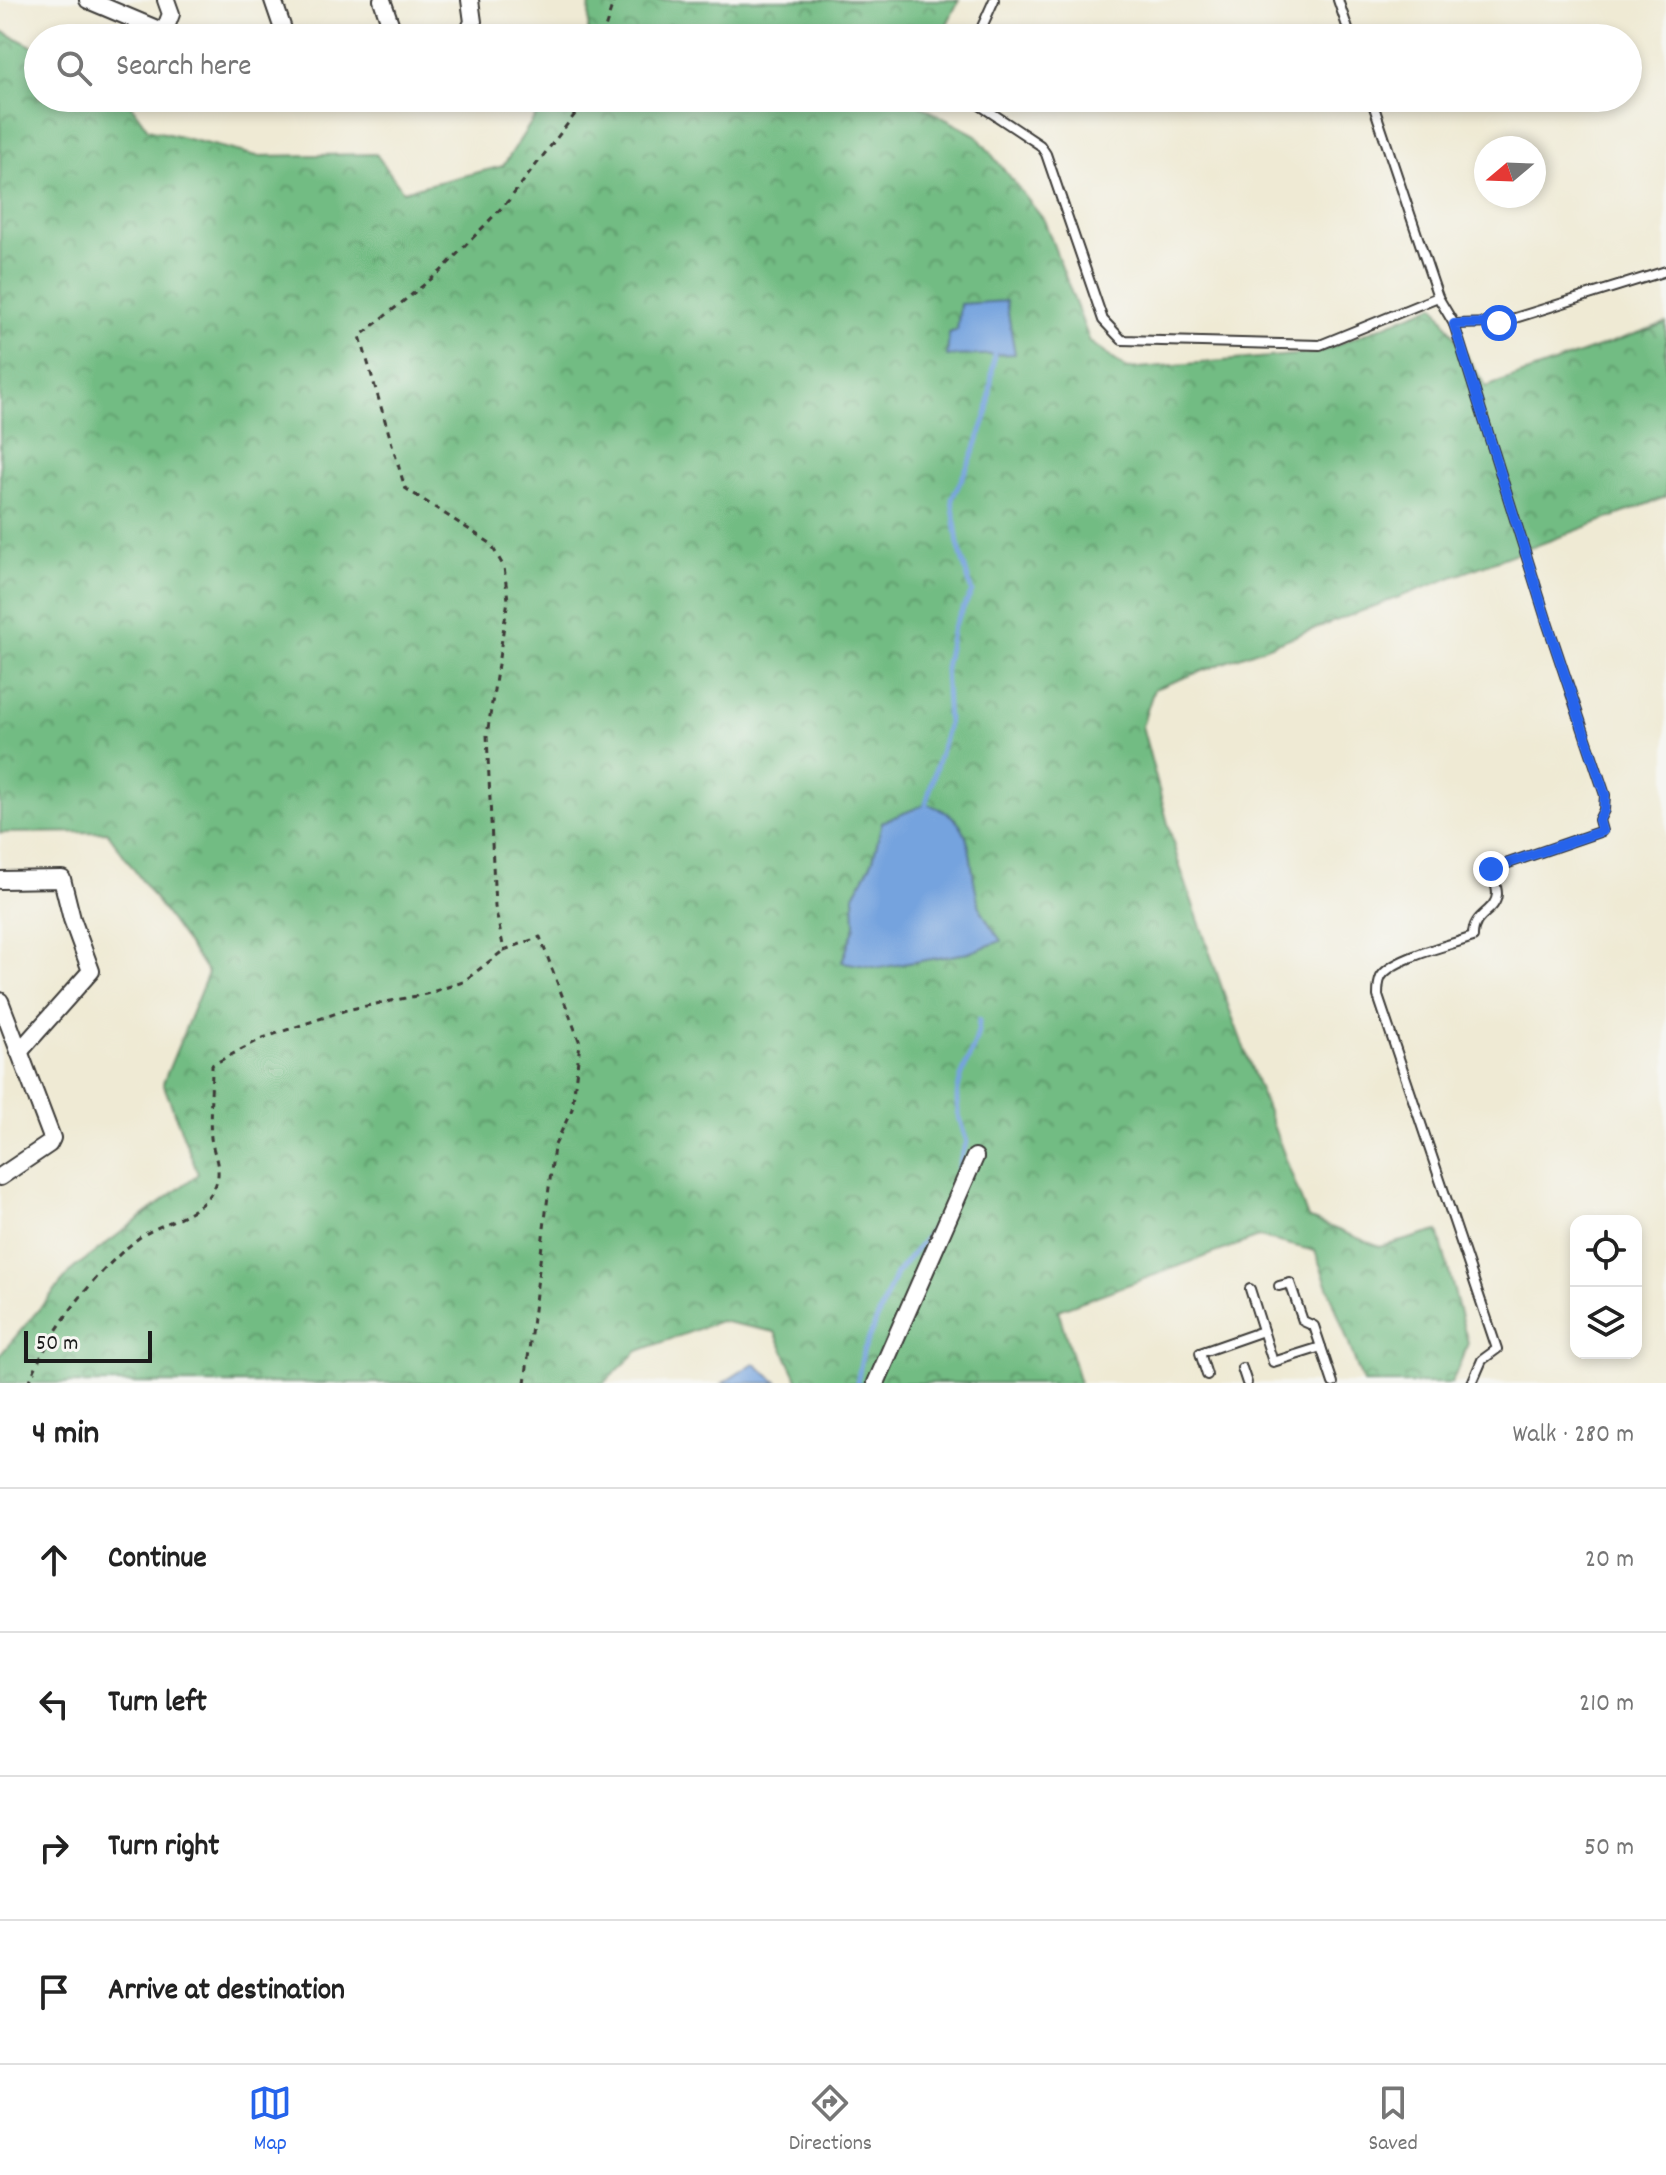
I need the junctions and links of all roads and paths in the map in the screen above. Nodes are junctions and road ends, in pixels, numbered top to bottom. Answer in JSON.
{"nodes":[{"id":1,"x":88,"y":0,"type":"edge"},
{"id":2,"x":166,"y":0,"type":"edge"},
{"id":3,"x":273,"y":0,"type":"edge"},
{"id":4,"x":382,"y":0,"type":"edge"},
{"id":5,"x":470,"y":0,"type":"edge"},
{"id":6,"x":614,"y":0,"type":"edge"},
{"id":7,"x":994,"y":0,"type":"edge"},
{"id":8,"x":1338,"y":0,"type":"edge"},
{"id":9,"x":145,"y":24,"type":"edge"},
{"id":10,"x":171,"y":24,"type":"edge"},
{"id":11,"x":281,"y":24,"type":"edge"},
{"id":12,"x":390,"y":24,"type":"edge"},
{"id":13,"x":472,"y":24,"type":"edge"},
{"id":14,"x":606,"y":24,"type":"edge"},
{"id":15,"x":983,"y":24,"type":"edge"},
{"id":16,"x":1346,"y":24,"type":"edge"},
{"id":17,"x":577,"y":112,"type":"edge"},
{"id":18,"x":986,"y":112,"type":"edge"},
{"id":19,"x":1376,"y":112,"type":"edge"},
{"id":20,"x":1666,"y":271,"type":"edge"},
{"id":21,"x":1438,"y":297,"type":"junction"},
{"id":22,"x":1454,"y":324,"type":"junction"},
{"id":23,"x":0,"y":880,"type":"edge"},
{"id":24,"x":504,"y":950,"type":"junction"},
{"id":25,"x":0,"y":1001,"type":"edge"},
{"id":26,"x":19,"y":1052,"type":"junction"},
{"id":27,"x":975,"y":1157,"type":"dead end"},
{"id":28,"x":0,"y":1177,"type":"edge"},
{"id":29,"x":1279,"y":1286,"type":"dead end"},
{"id":30,"x":1250,"y":1289,"type":"dead end"},
{"id":31,"x":1263,"y":1331,"type":"junction"},
{"id":32,"x":1321,"y":1347,"type":"junction"},
{"id":33,"x":1242,"y":1368,"type":"dead end"},
{"id":34,"x":1207,"y":1375,"type":"dead end"},
{"id":35,"x":29,"y":1383,"type":"edge"},
{"id":36,"x":525,"y":1383,"type":"edge"},
{"id":37,"x":876,"y":1383,"type":"edge"},
{"id":38,"x":1247,"y":1383,"type":"edge"},
{"id":39,"x":1333,"y":1383,"type":"edge"},
{"id":40,"x":1472,"y":1383,"type":"edge"}],
"edges":[{"from":1,"to":9,"type":"street"},
{"from":2,"to":10,"type":"street"},
{"from":3,"to":11,"type":"street"},
{"from":4,"to":12,"type":"street"},
{"from":5,"to":13,"type":"street"},
{"from":6,"to":14,"type":"path"},
{"from":7,"to":15,"type":"lane"},
{"from":8,"to":16,"type":"lane"},
{"from":17,"to":24,"type":"path"},
{"from":18,"to":21,"type":"lane"},
{"from":19,"to":21,"type":"lane"},
{"from":20,"to":22,"type":"lane"},
{"from":21,"to":22,"type":"lane"},
{"from":22,"to":40,"type":"lane"},
{"from":23,"to":26,"type":"street"},
{"from":24,"to":35,"type":"path"},
{"from":24,"to":36,"type":"path"},
{"from":25,"to":26,"type":"street"},
{"from":26,"to":28,"type":"street"},
{"from":27,"to":37,"type":"street"},
{"from":29,"to":32,"type":"lane"},
{"from":30,"to":31,"type":"lane"},
{"from":31,"to":32,"type":"lane"},
{"from":31,"to":34,"type":"lane"},
{"from":32,"to":39,"type":"lane"},
{"from":33,"to":38,"type":"lane"}]}
